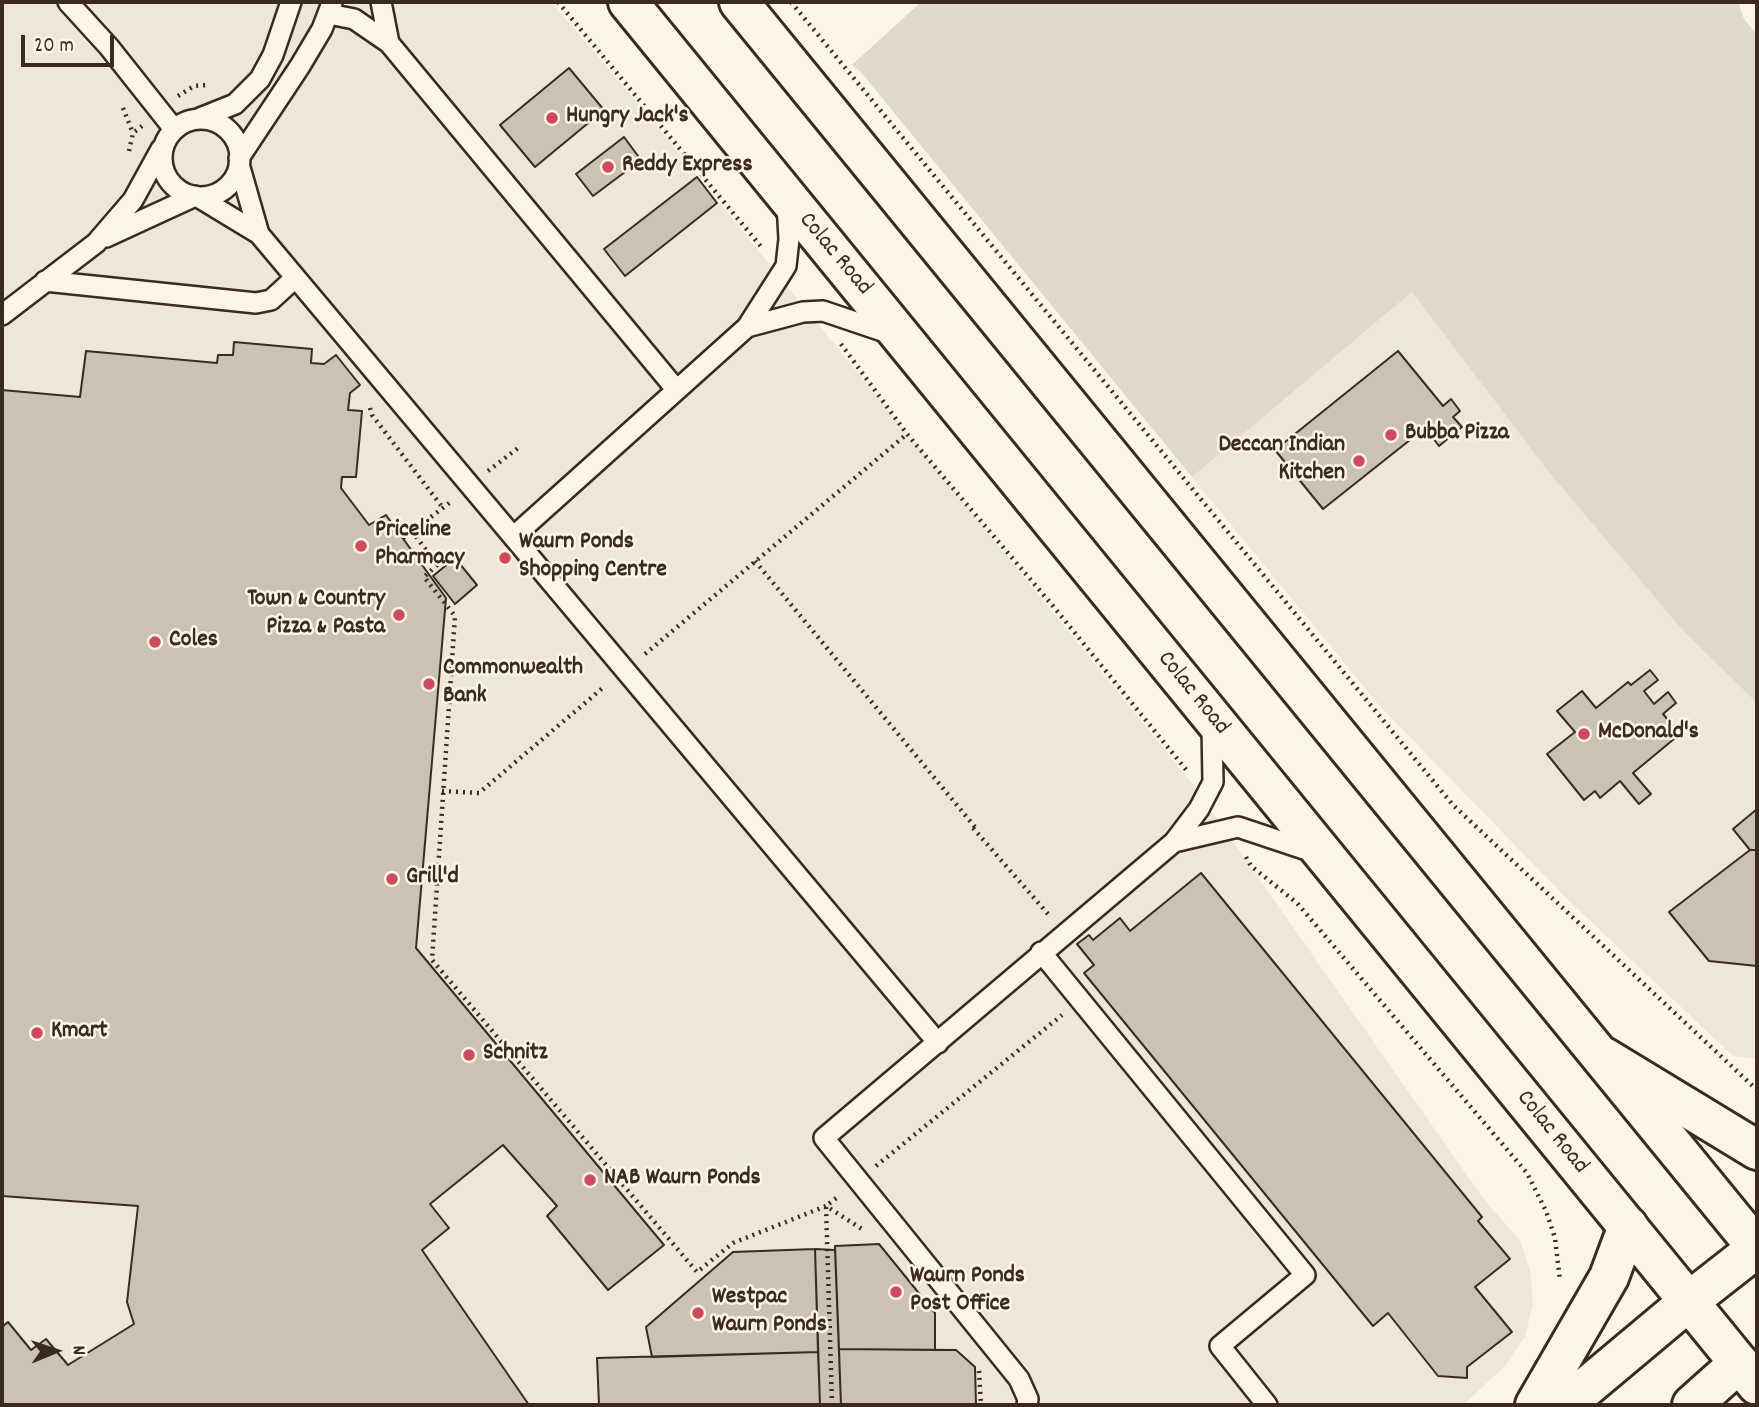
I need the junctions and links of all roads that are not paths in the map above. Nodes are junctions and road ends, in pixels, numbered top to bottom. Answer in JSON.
{"nodes":[{"id":1,"x":68,"y":2,"type":"edge"},
{"id":2,"x":291,"y":2,"type":"edge"},
{"id":3,"x":381,"y":2,"type":"edge"},
{"id":4,"x":628,"y":2,"type":"edge"},
{"id":5,"x":739,"y":2,"type":"edge"},
{"id":6,"x":331,"y":8,"type":"edge"},
{"id":7,"x":389,"y":43,"type":"junction"},
{"id":8,"x":192,"y":120,"type":"junction"},
{"id":9,"x":169,"y":137,"type":"junction"},
{"id":10,"x":239,"y":161,"type":"junction"},
{"id":11,"x":197,"y":197,"type":"junction"},
{"id":12,"x":786,"y":198,"type":"junction"},
{"id":13,"x":259,"y":234,"type":"junction"},
{"id":14,"x":96,"y":243,"type":"junction"},
{"id":15,"x":296,"y":278,"type":"junction"},
{"id":16,"x":45,"y":281,"type":"junction"},
{"id":17,"x":2,"y":315,"type":"edge"},
{"id":18,"x":747,"y":327,"type":"junction"},
{"id":19,"x":905,"y":340,"type":"junction"},
{"id":20,"x":675,"y":388,"type":"junction"},
{"id":21,"x":513,"y":537,"type":"junction"},
{"id":22,"x":1211,"y":717,"type":"junction"},
{"id":23,"x":1174,"y":842,"type":"junction"},
{"id":24,"x":1325,"y":856,"type":"junction"},
{"id":25,"x":1041,"y":953,"type":"junction"},
{"id":26,"x":938,"y":1043,"type":"junction"},
{"id":27,"x":1602,"y":1056,"type":"junction"},
{"id":28,"x":1757,"y":1150,"type":"edge"},
{"id":29,"x":1628,"y":1226,"type":"junction"},
{"id":30,"x":1757,"y":1248,"type":"edge"},
{"id":31,"x":1689,"y":1302,"type":"junction"},
{"id":32,"x":1751,"y":1365,"type":"edge"},
{"id":33,"x":1027,"y":1405,"type":"edge"},
{"id":34,"x":1267,"y":1405,"type":"edge"},
{"id":35,"x":1535,"y":1405,"type":"edge"},
{"id":36,"x":1565,"y":1405,"type":"edge"},
{"id":37,"x":1692,"y":1405,"type":"edge"}],
"edges":[{"from":1,"to":9,"type":"lane"},
{"from":2,"to":8,"type":"lane"},
{"from":3,"to":7,"type":"lane"},
{"from":4,"to":12,"type":"main road","name":"Colac Road"},
{"from":5,"to":27,"type":"main road"},
{"from":6,"to":7,"type":"lane"},
{"from":6,"to":10,"type":"lane"},
{"from":7,"to":20,"type":"lane"},
{"from":8,"to":9,"type":"lane"},
{"from":8,"to":10,"type":"lane"},
{"from":9,"to":11,"type":"lane"},
{"from":9,"to":14,"type":"lane"},
{"from":10,"to":11,"type":"lane"},
{"from":10,"to":13,"type":"lane"},
{"from":11,"to":13,"type":"lane"},
{"from":11,"to":14,"type":"lane"},
{"from":12,"to":18,"type":"lane"},
{"from":12,"to":19,"type":"main road","name":"Colac Road"},
{"from":13,"to":15,"type":"lane"},
{"from":14,"to":16,"type":"lane"},
{"from":15,"to":16,"type":"lane"},
{"from":15,"to":21,"type":"lane"},
{"from":16,"to":17,"type":"lane"},
{"from":18,"to":19,"type":"lane"},
{"from":18,"to":20,"type":"lane"},
{"from":19,"to":22,"type":"main road","name":"Colac Road"},
{"from":20,"to":21,"type":"lane"},
{"from":21,"to":26,"type":"lane"},
{"from":22,"to":23,"type":"lane"},
{"from":22,"to":24,"type":"main road","name":"Colac Road"},
{"from":23,"to":24,"type":"lane"},
{"from":23,"to":25,"type":"lane"},
{"from":24,"to":29,"type":"main road","name":"Colac Road"},
{"from":25,"to":26,"type":"lane"},
{"from":25,"to":34,"type":"lane"},
{"from":26,"to":33,"type":"lane"},
{"from":27,"to":28,"type":"main road"},
{"from":27,"to":30,"type":"main road"},
{"from":29,"to":31,"type":"main road","name":"Colac Road"},
{"from":29,"to":35,"type":"main road"},
{"from":30,"to":31,"type":"main road"},
{"from":31,"to":32,"type":"main road","name":"Colac Road"},
{"from":31,"to":36,"type":"main road"},
{"from":32,"to":37,"type":"main road"}]}
